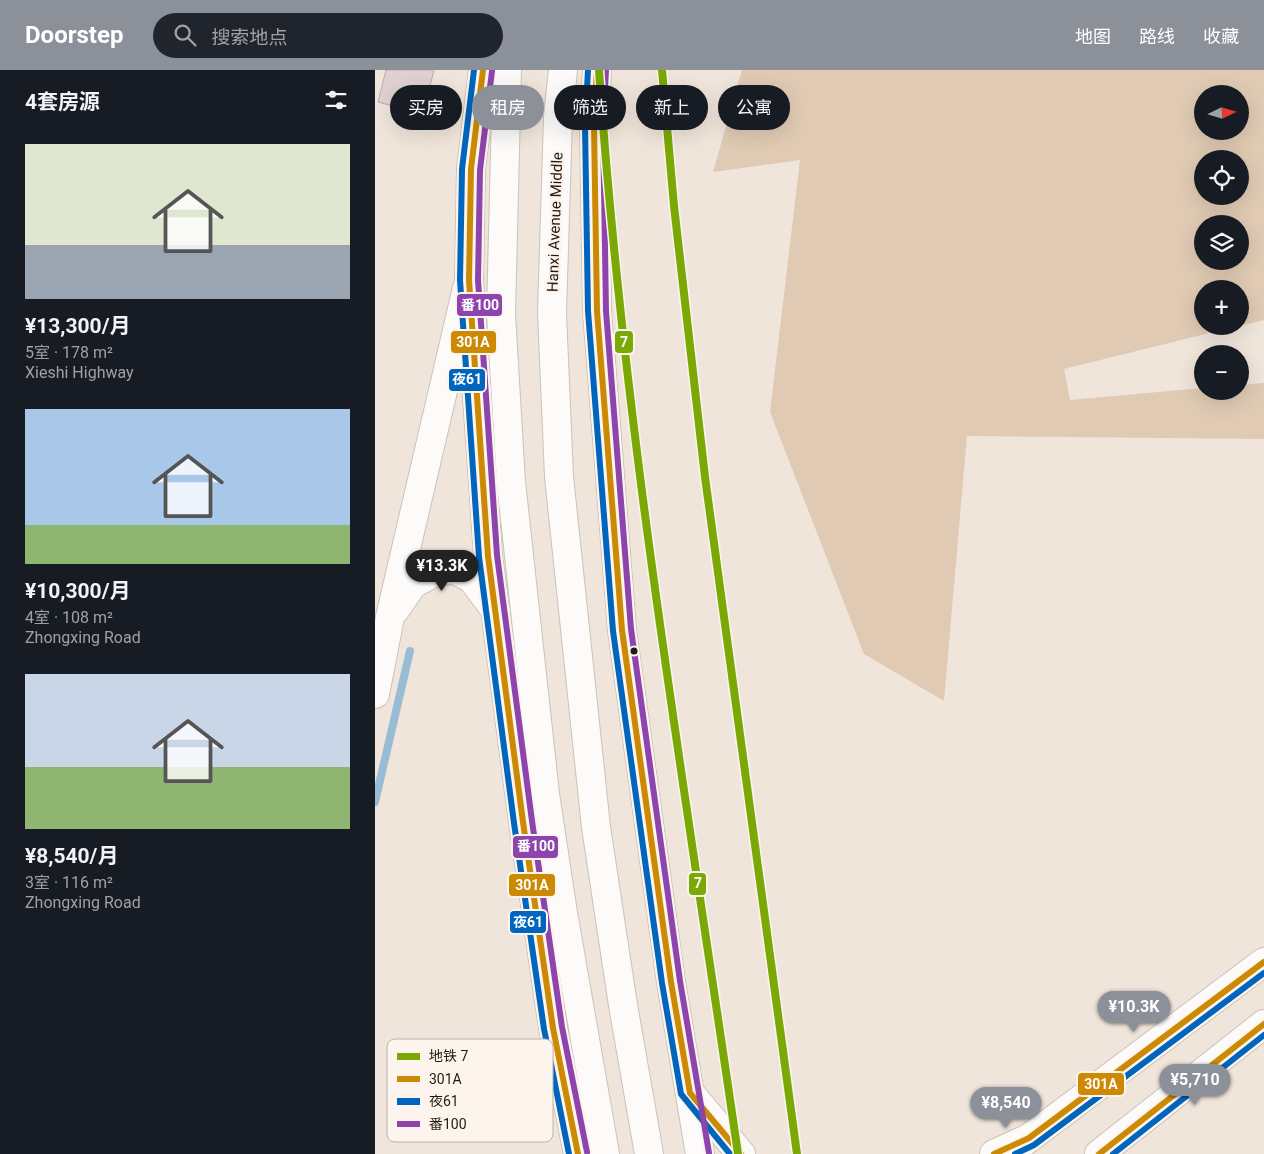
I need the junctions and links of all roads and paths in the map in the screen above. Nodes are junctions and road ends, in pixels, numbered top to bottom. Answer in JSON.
{"nodes":[{"id":1,"x":483,"y":70,"type":"edge"},
{"id":2,"x":507,"y":70,"type":"edge"},
{"id":3,"x":563,"y":70,"type":"edge"},
{"id":4,"x":597,"y":70,"type":"edge"},
{"id":5,"x":469,"y":280,"type":"junction"},
{"id":6,"x":496,"y":611,"type":"junction"},
{"id":7,"x":390,"y":617,"type":"junction"},
{"id":8,"x":375,"y":694,"type":"edge"},
{"id":9,"x":1264,"y":962,"type":"edge"},
{"id":10,"x":1264,"y":1024,"type":"edge"},
{"id":11,"x":690,"y":1093,"type":"junction"},
{"id":12,"x":1029,"y":1138,"type":"junction"},
{"id":13,"x":579,"y":1154,"type":"edge"},
{"id":14,"x":605,"y":1154,"type":"edge"},
{"id":15,"x":649,"y":1154,"type":"edge"},
{"id":16,"x":700,"y":1154,"type":"edge"},
{"id":17,"x":741,"y":1154,"type":"edge"},
{"id":18,"x":993,"y":1154,"type":"edge"},
{"id":19,"x":1008,"y":1154,"type":"edge"},
{"id":20,"x":1099,"y":1154,"type":"edge"}],
"edges":[{"from":1,"to":5,"type":"main road"},
{"from":2,"to":14,"type":"main road"},
{"from":3,"to":15,"type":"main road","name":"Hanxi Avenue Middle"},
{"from":4,"to":11,"type":"main road"},
{"from":5,"to":6,"type":"main road"},
{"from":5,"to":7,"type":"main road"},
{"from":6,"to":7,"type":"main road"},
{"from":6,"to":13,"type":"main road"},
{"from":7,"to":8,"type":"main road"},
{"from":9,"to":12,"type":"main road"},
{"from":10,"to":20,"type":"main road"},
{"from":11,"to":16,"type":"main road"},
{"from":11,"to":17,"type":"main road"},
{"from":12,"to":18,"type":"main road"},
{"from":12,"to":19,"type":"main road"}]}
